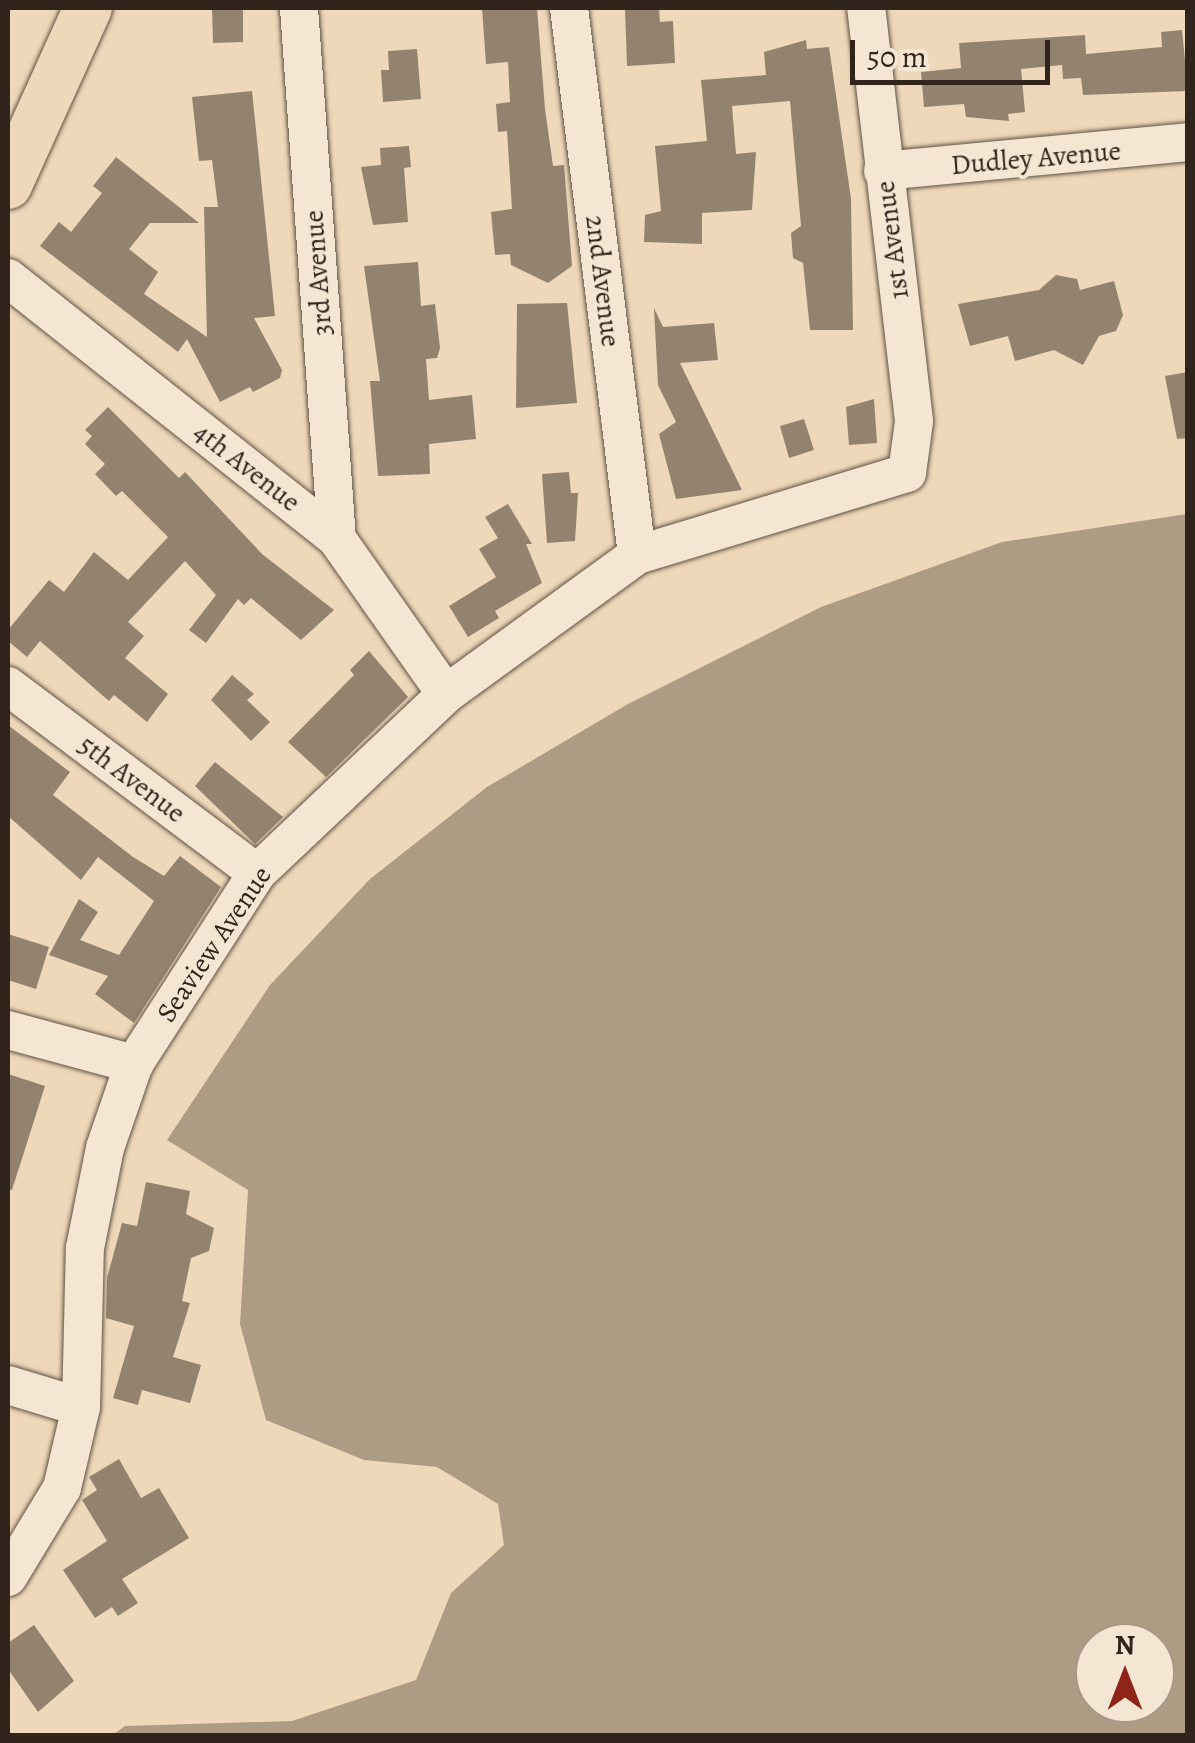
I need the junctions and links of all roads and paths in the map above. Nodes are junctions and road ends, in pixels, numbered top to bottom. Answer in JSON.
{"nodes":[{"id":1,"x":88,"y":8,"type":"edge"},
{"id":2,"x":298,"y":8,"type":"edge"},
{"id":3,"x":569,"y":8,"type":"edge"},
{"id":4,"x":866,"y":8,"type":"edge"},
{"id":5,"x":1188,"y":142,"type":"edge"},
{"id":6,"x":883,"y":171,"type":"junction"},
{"id":7,"x":8,"y":185,"type":"edge"},
{"id":8,"x":8,"y":278,"type":"edge"},
{"id":9,"x":907,"y":472,"type":"joint"},
{"id":10,"x":337,"y":538,"type":"junction"},
{"id":11,"x":638,"y":555,"type":"junction"},
{"id":12,"x":8,"y":686,"type":"edge"},
{"id":13,"x":446,"y":694,"type":"junction"},
{"id":14,"x":257,"y":873,"type":"junction"},
{"id":15,"x":8,"y":1030,"type":"edge"},
{"id":16,"x":134,"y":1064,"type":"junction"},
{"id":17,"x":8,"y":1385,"type":"edge"},
{"id":18,"x":81,"y":1407,"type":"junction"},
{"id":19,"x":8,"y":1577,"type":"edge"}],
"edges":[{"from":1,"to":7,"type":"main road"},
{"from":2,"to":10,"type":"street","name":"3rd Avenue"},
{"from":3,"to":11,"type":"street","name":"2nd Avenue"},
{"from":4,"to":6,"type":"street","name":"1st Avenue"},
{"from":5,"to":6,"type":"street","name":"Dudley Avenue"},
{"from":6,"to":9,"type":"street","name":"1st Avenue"},
{"from":8,"to":10,"type":"street","name":"4th Avenue"},
{"from":9,"to":11,"type":"street","name":"Seaview Avenue"},
{"from":10,"to":13,"type":"street","name":"4th Avenue"},
{"from":11,"to":13,"type":"street","name":"Seaview Avenue"},
{"from":12,"to":14,"type":"street","name":"5th Avenue"},
{"from":13,"to":14,"type":"street","name":"Seaview Avenue"},
{"from":14,"to":16,"type":"street","name":"Seaview Avenue"},
{"from":15,"to":16,"type":"street"},
{"from":16,"to":18,"type":"street","name":"Seaview Avenue"},
{"from":17,"to":18,"type":"street"},
{"from":18,"to":19,"type":"street","name":"Seaview Avenue"}]}
